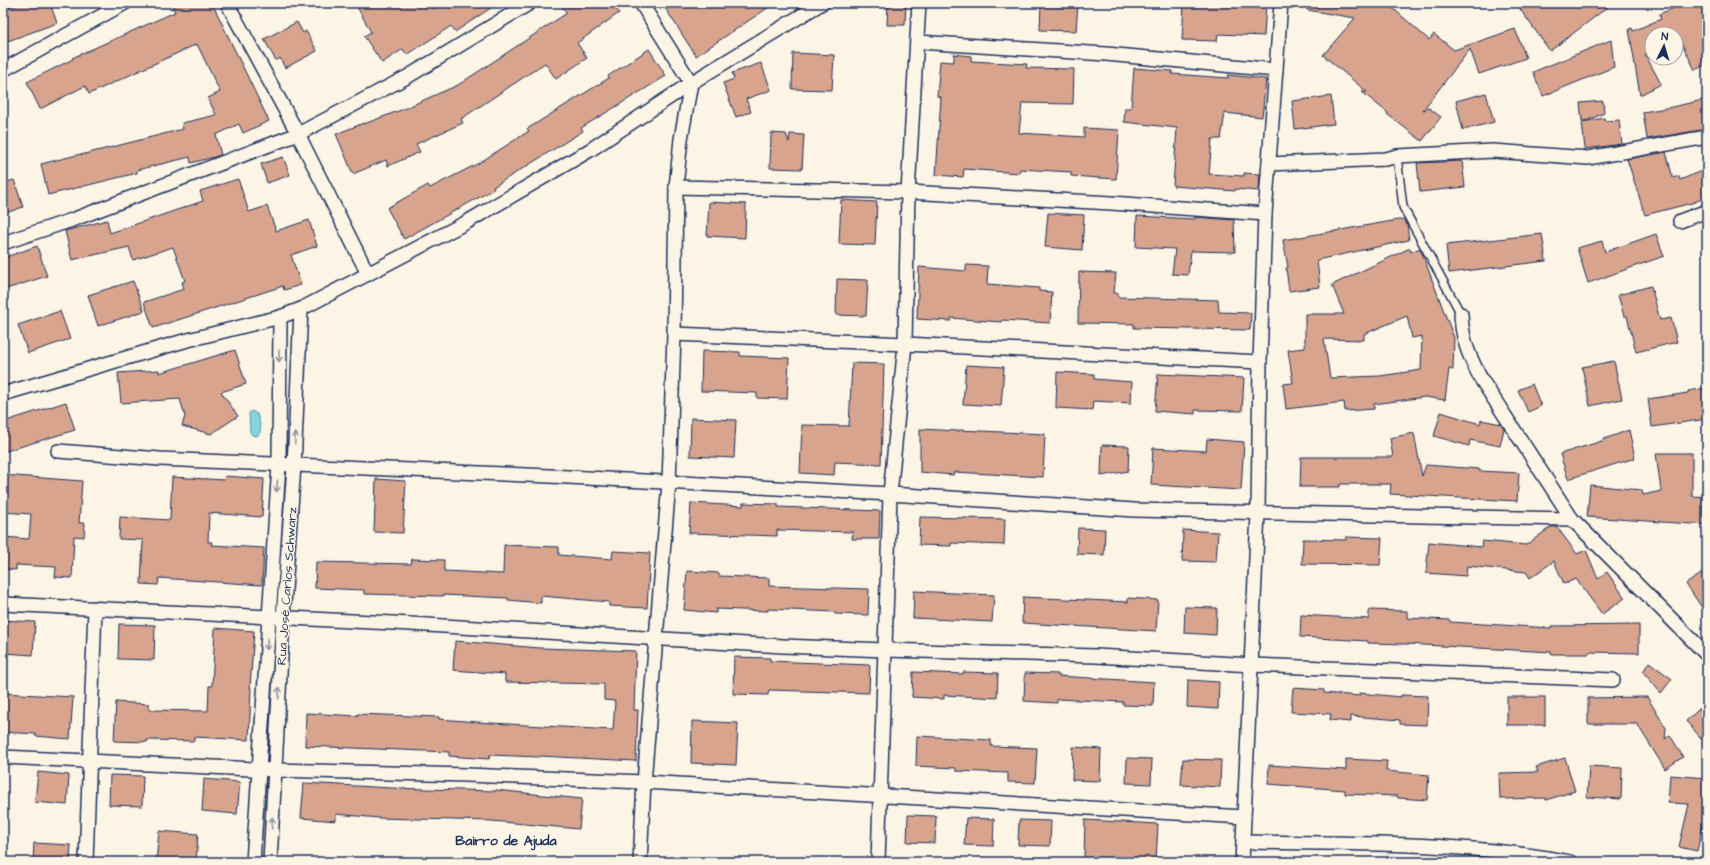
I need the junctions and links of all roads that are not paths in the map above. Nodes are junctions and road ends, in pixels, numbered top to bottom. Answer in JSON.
{"nodes":[{"id":1,"x":124,"y":3,"type":"edge"},
{"id":2,"x":227,"y":3,"type":"edge"},
{"id":3,"x":530,"y":3,"type":"edge"},
{"id":4,"x":641,"y":3,"type":"edge"},
{"id":5,"x":822,"y":3,"type":"edge"},
{"id":6,"x":919,"y":3,"type":"edge"},
{"id":7,"x":1282,"y":3,"type":"edge"},
{"id":8,"x":918,"y":42,"type":"junction"},
{"id":9,"x":3,"y":70,"type":"edge"},
{"id":10,"x":1276,"y":70,"type":"junction"},
{"id":11,"x":691,"y":84,"type":"junction"},
{"id":12,"x":298,"y":134,"type":"junction"},
{"id":13,"x":1707,"y":137,"type":"edge"},
{"id":14,"x":1397,"y":156,"type":"junction"},
{"id":15,"x":1269,"y":164,"type":"junction"},
{"id":16,"x":676,"y":187,"type":"junction"},
{"id":17,"x":908,"y":192,"type":"junction"},
{"id":18,"x":1707,"y":211,"type":"edge"},
{"id":19,"x":1265,"y":214,"type":"junction"},
{"id":20,"x":1680,"y":221,"type":"dead end"},
{"id":21,"x":3,"y":243,"type":"edge"},
{"id":22,"x":368,"y":274,"type":"junction"},
{"id":23,"x":301,"y":309,"type":"junction"},
{"id":24,"x":1460,"y":314,"type":"joint"},
{"id":25,"x":280,"y":317,"type":"junction"},
{"id":26,"x":674,"y":334,"type":"junction"},
{"id":27,"x":905,"y":344,"type":"junction"},
{"id":28,"x":1260,"y":362,"type":"junction"},
{"id":29,"x":3,"y":394,"type":"edge"},
{"id":30,"x":58,"y":451,"type":"dead end"},
{"id":31,"x":279,"y":465,"type":"junction"},
{"id":32,"x":294,"y":466,"type":"junction"},
{"id":33,"x":669,"y":483,"type":"junction"},
{"id":34,"x":890,"y":494,"type":"junction"},
{"id":35,"x":1258,"y":513,"type":"junction"},
{"id":36,"x":1572,"y":519,"type":"junction"},
{"id":37,"x":3,"y":604,"type":"edge"},
{"id":38,"x":95,"y":608,"type":"junction"},
{"id":39,"x":269,"y":617,"type":"junction"},
{"id":40,"x":284,"y":618,"type":"junction"},
{"id":41,"x":656,"y":639,"type":"junction"},
{"id":42,"x":885,"y":650,"type":"junction"},
{"id":43,"x":1707,"y":655,"type":"edge"},
{"id":44,"x":1252,"y":665,"type":"junction"},
{"id":45,"x":1613,"y":680,"type":"dead end"},
{"id":46,"x":3,"y":757,"type":"edge"},
{"id":47,"x":89,"y":762,"type":"junction"},
{"id":48,"x":260,"y":769,"type":"junction"},
{"id":49,"x":274,"y":770,"type":"junction"},
{"id":50,"x":644,"y":782,"type":"junction"},
{"id":51,"x":880,"y":795,"type":"junction"},
{"id":52,"x":1244,"y":817,"type":"junction"},
{"id":53,"x":1244,"y":842,"type":"junction"},
{"id":54,"x":86,"y":862,"type":"edge"},
{"id":55,"x":253,"y":862,"type":"edge"},
{"id":56,"x":270,"y":862,"type":"edge"},
{"id":57,"x":640,"y":862,"type":"edge"},
{"id":58,"x":878,"y":862,"type":"edge"},
{"id":59,"x":1242,"y":862,"type":"edge"},
{"id":60,"x":1570,"y":862,"type":"edge"}],
"edges":[{"from":1,"to":9,"type":"street"},
{"from":2,"to":12,"type":"street"},
{"from":3,"to":12,"type":"street"},
{"from":4,"to":11,"type":"street"},
{"from":5,"to":11,"type":"street"},
{"from":6,"to":8,"type":"street"},
{"from":7,"to":10,"type":"street"},
{"from":8,"to":10,"type":"street"},
{"from":8,"to":17,"type":"street"},
{"from":10,"to":15,"type":"street"},
{"from":11,"to":16,"type":"street"},
{"from":11,"to":22,"type":"street"},
{"from":12,"to":21,"type":"street"},
{"from":12,"to":22,"type":"street"},
{"from":13,"to":14,"type":"street"},
{"from":14,"to":15,"type":"street"},
{"from":14,"to":24,"type":"lane"},
{"from":15,"to":19,"type":"street"},
{"from":16,"to":17,"type":"street"},
{"from":16,"to":26,"type":"street"},
{"from":17,"to":19,"type":"street"},
{"from":17,"to":27,"type":"street"},
{"from":18,"to":20,"type":"street"},
{"from":19,"to":28,"type":"street"},
{"from":22,"to":23,"type":"street"},
{"from":23,"to":25,"type":"street"},
{"from":32,"to":23,"type":"street","name":"Rua José Carlos Schwarz","one_way":true},
{"from":24,"to":36,"type":"street"},
{"from":25,"to":29,"type":"street"},
{"from":25,"to":31,"type":"street","name":"Rua José Carlos Schwarz","one_way":true},
{"from":26,"to":27,"type":"street"},
{"from":26,"to":33,"type":"street"},
{"from":27,"to":28,"type":"street"},
{"from":27,"to":34,"type":"street"},
{"from":28,"to":35,"type":"street"},
{"from":30,"to":31,"type":"street"},
{"from":31,"to":32,"type":"street"},
{"from":31,"to":39,"type":"street","name":"Rua José Carlos Schwarz","one_way":true},
{"from":32,"to":33,"type":"street"},
{"from":32,"to":40,"type":"street","name":"Rua José Carlos Schwarz"},
{"from":33,"to":34,"type":"street"},
{"from":33,"to":41,"type":"street"},
{"from":34,"to":35,"type":"street"},
{"from":34,"to":42,"type":"street"},
{"from":35,"to":36,"type":"street"},
{"from":35,"to":44,"type":"street"},
{"from":36,"to":43,"type":"street"},
{"from":37,"to":38,"type":"street"},
{"from":38,"to":39,"type":"street"},
{"from":38,"to":47,"type":"street"},
{"from":39,"to":40,"type":"street"},
{"from":39,"to":48,"type":"street","name":"Rua José Carlos Schwarz","one_way":true},
{"from":40,"to":41,"type":"street"},
{"from":49,"to":40,"type":"street","name":"Rua José Carlos Schwarz","one_way":true},
{"from":41,"to":42,"type":"street"},
{"from":41,"to":50,"type":"street"},
{"from":42,"to":44,"type":"street"},
{"from":42,"to":51,"type":"street"},
{"from":44,"to":45,"type":"street"},
{"from":44,"to":52,"type":"street"},
{"from":46,"to":47,"type":"street"},
{"from":47,"to":48,"type":"street"},
{"from":47,"to":54,"type":"street"},
{"from":48,"to":49,"type":"street"},
{"from":48,"to":55,"type":"street","name":"Rua José Carlos Schwarz"},
{"from":49,"to":50,"type":"street"},
{"from":56,"to":49,"type":"street","name":"Rua José Carlos Schwarz","one_way":true},
{"from":50,"to":51,"type":"street"},
{"from":50,"to":57,"type":"street"},
{"from":51,"to":52,"type":"street"},
{"from":51,"to":58,"type":"street"},
{"from":52,"to":53,"type":"street"},
{"from":53,"to":59,"type":"street"},
{"from":53,"to":60,"type":"street"}]}
